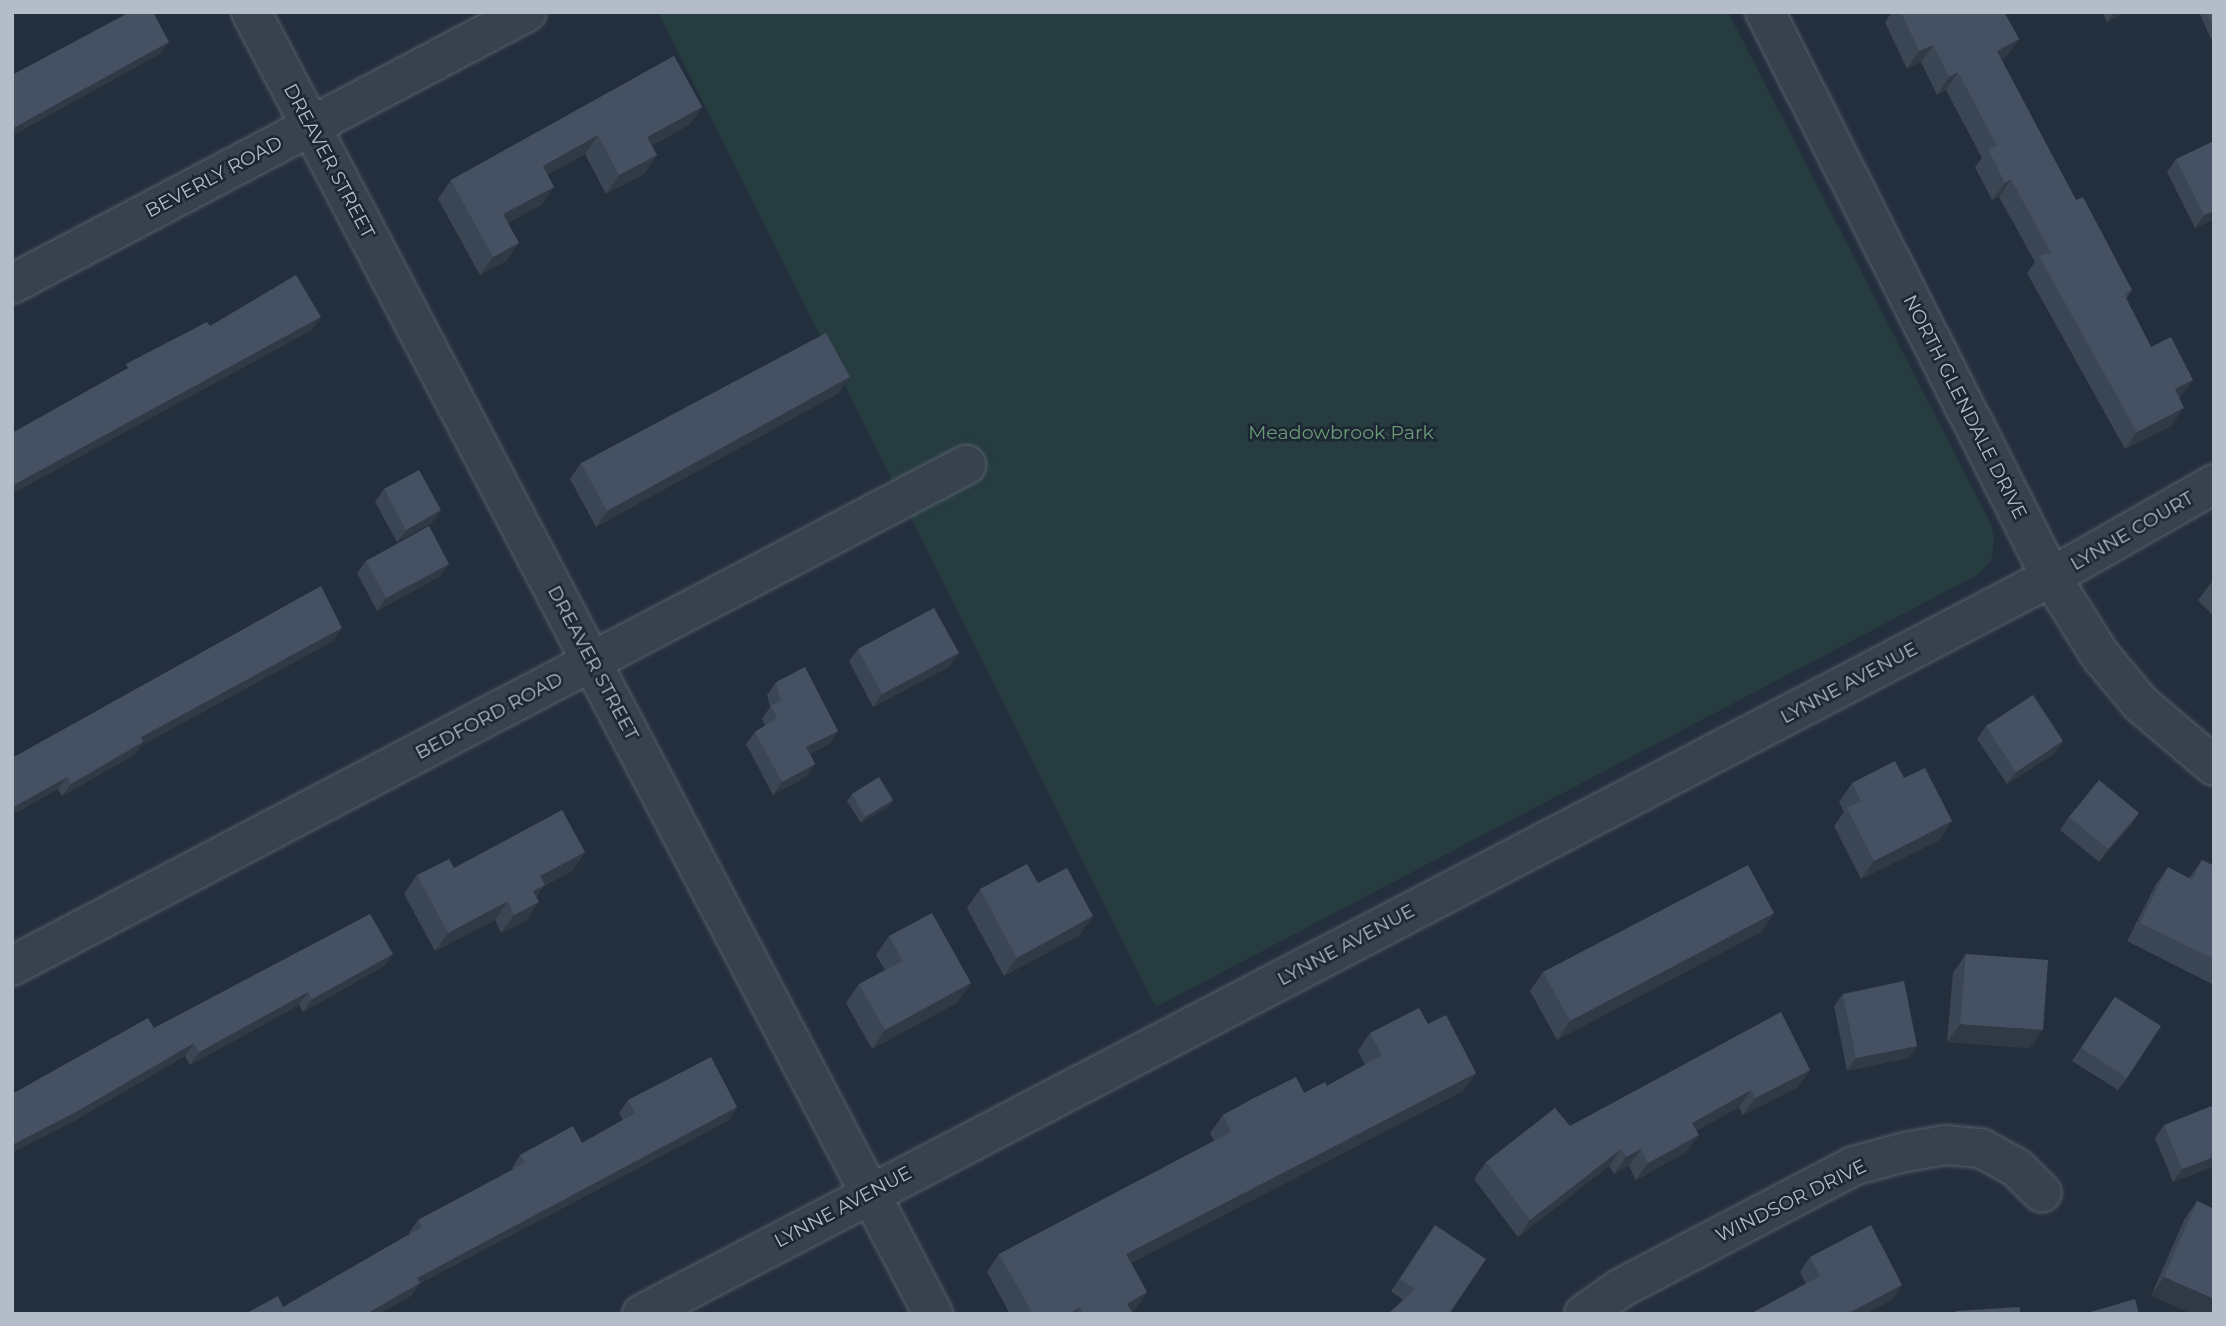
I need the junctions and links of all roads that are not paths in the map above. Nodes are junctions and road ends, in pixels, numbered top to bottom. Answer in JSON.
{"nodes":[{"id":1,"x":251,"y":12,"type":"edge"},
{"id":2,"x":527,"y":12,"type":"edge"},
{"id":3,"x":1765,"y":12,"type":"edge"},
{"id":4,"x":311,"y":126,"type":"junction"},
{"id":5,"x":12,"y":284,"type":"edge"},
{"id":6,"x":965,"y":465,"type":"dead end"},
{"id":7,"x":2214,"y":484,"type":"edge"},
{"id":8,"x":2051,"y":577,"type":"junction"},
{"id":9,"x":592,"y":662,"type":"junction"},
{"id":10,"x":2214,"y":766,"type":"edge"},
{"id":11,"x":12,"y":966,"type":"edge"},
{"id":12,"x":870,"y":1193,"type":"junction"},
{"id":13,"x":2042,"y":1194,"type":"dead end"},
{"id":14,"x":642,"y":1314,"type":"edge"},
{"id":15,"x":933,"y":1314,"type":"edge"},
{"id":16,"x":1584,"y":1314,"type":"edge"}],
"edges":[{"from":1,"to":4,"type":"street","name":"DREAVER STREET"},
{"from":2,"to":4,"type":"street","name":"BEVERLY ROAD"},
{"from":3,"to":8,"type":"street","name":"NORTH GLENDALE DRIVE"},
{"from":4,"to":5,"type":"street","name":"BEVERLY ROAD"},
{"from":4,"to":9,"type":"street","name":"DREAVER STREET"},
{"from":6,"to":9,"type":"street","name":"BEDFORD ROAD"},
{"from":7,"to":8,"type":"street","name":"LYNNE COURT"},
{"from":8,"to":10,"type":"street","name":"NORTH GLENDALE DRIVE"},
{"from":8,"to":12,"type":"street","name":"LYNNE AVENUE"},
{"from":9,"to":11,"type":"street","name":"BEDFORD ROAD"},
{"from":9,"to":12,"type":"street","name":"DREAVER STREET"},
{"from":12,"to":14,"type":"street","name":"LYNNE AVENUE"},
{"from":12,"to":15,"type":"street","name":"DREAVER STREET"},
{"from":13,"to":16,"type":"street","name":"WINDSOR DRIVE"}]}
